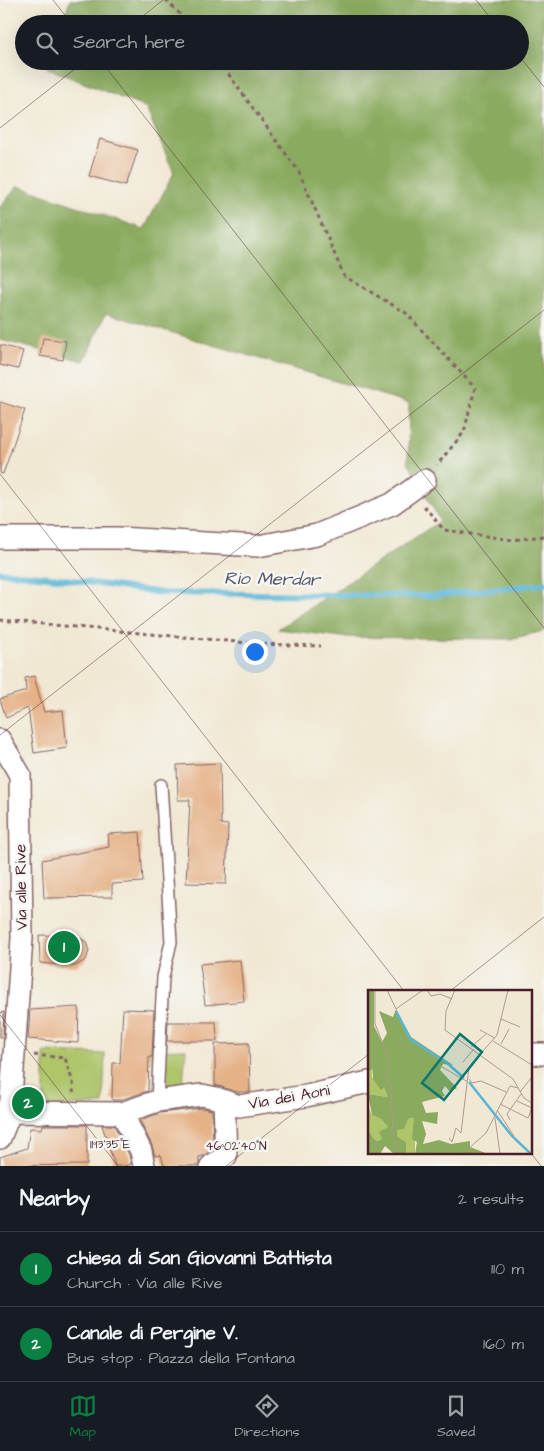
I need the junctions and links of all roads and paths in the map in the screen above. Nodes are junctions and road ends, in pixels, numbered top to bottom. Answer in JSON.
{"nodes":[{"id":1,"x":166,"y":0,"type":"edge"},
{"id":2,"x":181,"y":15,"type":"edge"},
{"id":3,"x":226,"y":70,"type":"edge"},
{"id":4,"x":418,"y":485,"type":"junction"},
{"id":5,"x":544,"y":536,"type":"edge"},
{"id":6,"x":0,"y":538,"type":"edge"},
{"id":7,"x":0,"y":620,"type":"edge"},
{"id":8,"x":321,"y":646,"type":"dead end"},
{"id":9,"x":0,"y":740,"type":"edge"},
{"id":10,"x":161,"y":785,"type":"dead end"},
{"id":11,"x":44,"y":1056,"type":"dead end"},
{"id":12,"x":368,"y":1082,"type":"edge"},
{"id":13,"x":157,"y":1101,"type":"junction"},
{"id":14,"x":224,"y":1101,"type":"junction"},
{"id":15,"x":5,"y":1112,"type":"edge"},
{"id":16,"x":122,"y":1112,"type":"junction"},
{"id":17,"x":71,"y":1113,"type":"junction"},
{"id":18,"x":0,"y":1138,"type":"edge"},
{"id":19,"x":144,"y":1166,"type":"edge"},
{"id":20,"x":211,"y":1166,"type":"edge"}],
"edges":[{"from":1,"to":2,"type":"path"},
{"from":3,"to":4,"type":"path"},
{"from":4,"to":5,"type":"path"},
{"from":4,"to":6,"type":"street"},
{"from":7,"to":8,"type":"path"},
{"from":9,"to":15,"type":"street","name":"Via alle Rive"},
{"from":10,"to":13,"type":"lane"},
{"from":11,"to":17,"type":"path"},
{"from":12,"to":14,"type":"street","name":"Via dei Aoni"},
{"from":13,"to":14,"type":"street","name":"Via dei Aoni"},
{"from":13,"to":16,"type":"street","name":"Via dei Aoni"},
{"from":14,"to":20,"type":"street"},
{"from":15,"to":17,"type":"street","name":"Via dei Aoni"},
{"from":15,"to":18,"type":"street","name":"Via alle Rive"},
{"from":16,"to":17,"type":"street","name":"Via dei Aoni"},
{"from":16,"to":19,"type":"street"}]}
